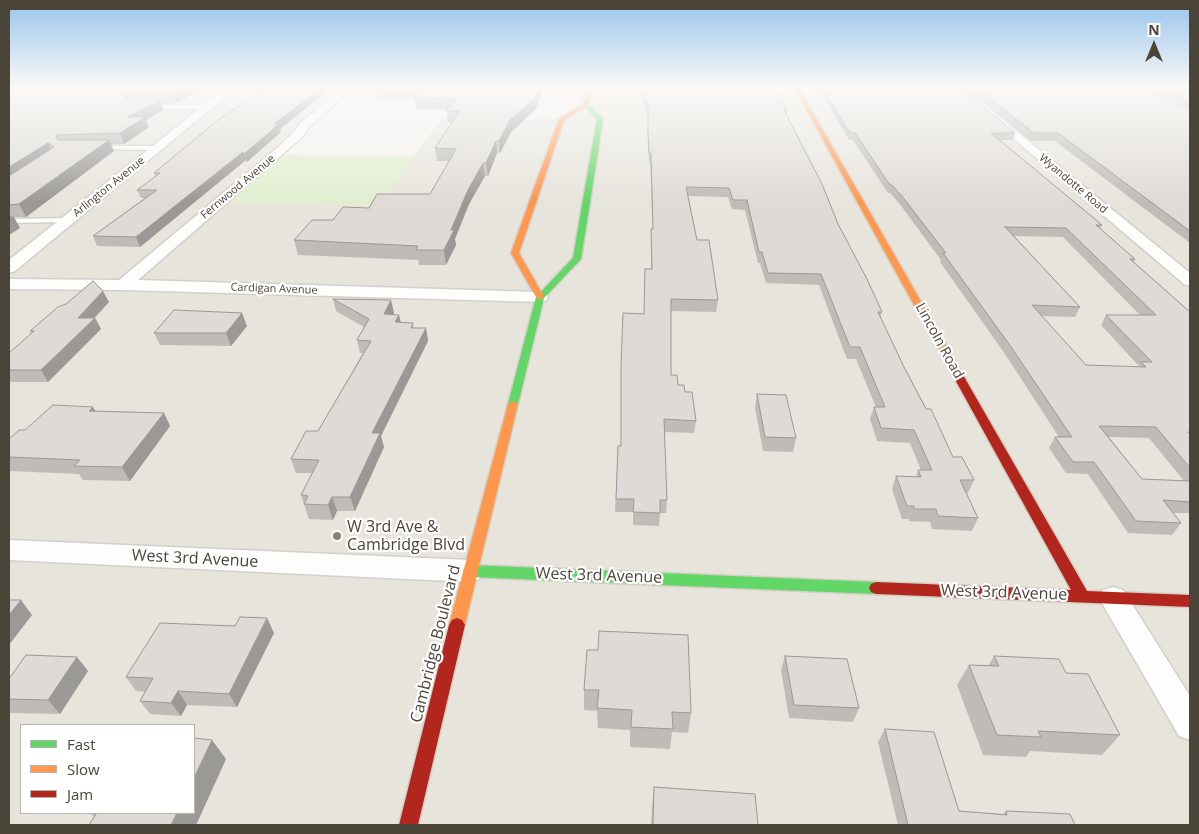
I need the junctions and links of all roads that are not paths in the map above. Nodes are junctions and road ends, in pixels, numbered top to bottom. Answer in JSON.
{"nodes":[{"id":1,"x":184,"y":126,"type":"edge"},
{"id":2,"x":304,"y":126,"type":"edge"},
{"id":3,"x":560,"y":126,"type":"edge"},
{"id":4,"x":599,"y":126,"type":"edge"},
{"id":5,"x":818,"y":126,"type":"edge"},
{"id":6,"x":1004,"y":126,"type":"edge"},
{"id":7,"x":93,"y":148,"type":"edge"},
{"id":8,"x":157,"y":148,"type":"junction"},
{"id":9,"x":68,"y":220,"type":"junction"},
{"id":10,"x":9,"y":221,"type":"edge"},
{"id":11,"x":9,"y":268,"type":"edge"},
{"id":12,"x":1190,"y":281,"type":"edge"},
{"id":13,"x":9,"y":284,"type":"edge"},
{"id":14,"x":123,"y":285,"type":"junction"},
{"id":15,"x":540,"y":297,"type":"junction"},
{"id":16,"x":9,"y":550,"type":"edge"},
{"id":17,"x":470,"y":571,"type":"junction"},
{"id":18,"x":1082,"y":596,"type":"junction"},
{"id":19,"x":1113,"y":598,"type":"junction"},
{"id":20,"x":1190,"y":601,"type":"edge"},
{"id":21,"x":1190,"y":726,"type":"edge"},
{"id":22,"x":408,"y":825,"type":"edge"}],
"edges":[{"from":1,"to":8,"type":"street","name":"Arlington Avenue"},
{"from":2,"to":14,"type":"street","name":"Fernwood Avenue"},
{"from":3,"to":15,"type":"street"},
{"from":4,"to":15,"type":"street","name":"Cambridge Boulevard"},
{"from":5,"to":18,"type":"street","name":"Lincoln Road"},
{"from":6,"to":12,"type":"street","name":"Wyandotte Road"},
{"from":7,"to":8,"type":"lane"},
{"from":8,"to":9,"type":"street","name":"Arlington Avenue"},
{"from":9,"to":10,"type":"lane"},
{"from":9,"to":11,"type":"street","name":"Arlington Avenue"},
{"from":13,"to":14,"type":"street","name":"Cardigan Avenue"},
{"from":14,"to":15,"type":"street","name":"Cardigan Avenue"},
{"from":15,"to":17,"type":"street","name":"Cambridge Boulevard"},
{"from":16,"to":17,"type":"street","name":"West 3rd Avenue"},
{"from":17,"to":18,"type":"street","name":"West 3rd Avenue"},
{"from":17,"to":22,"type":"street","name":"Cambridge Boulevard"},
{"from":18,"to":19,"type":"street","name":"West 3rd Avenue"},
{"from":19,"to":20,"type":"street","name":"West 3rd Avenue"},
{"from":19,"to":21,"type":"street"}]}
